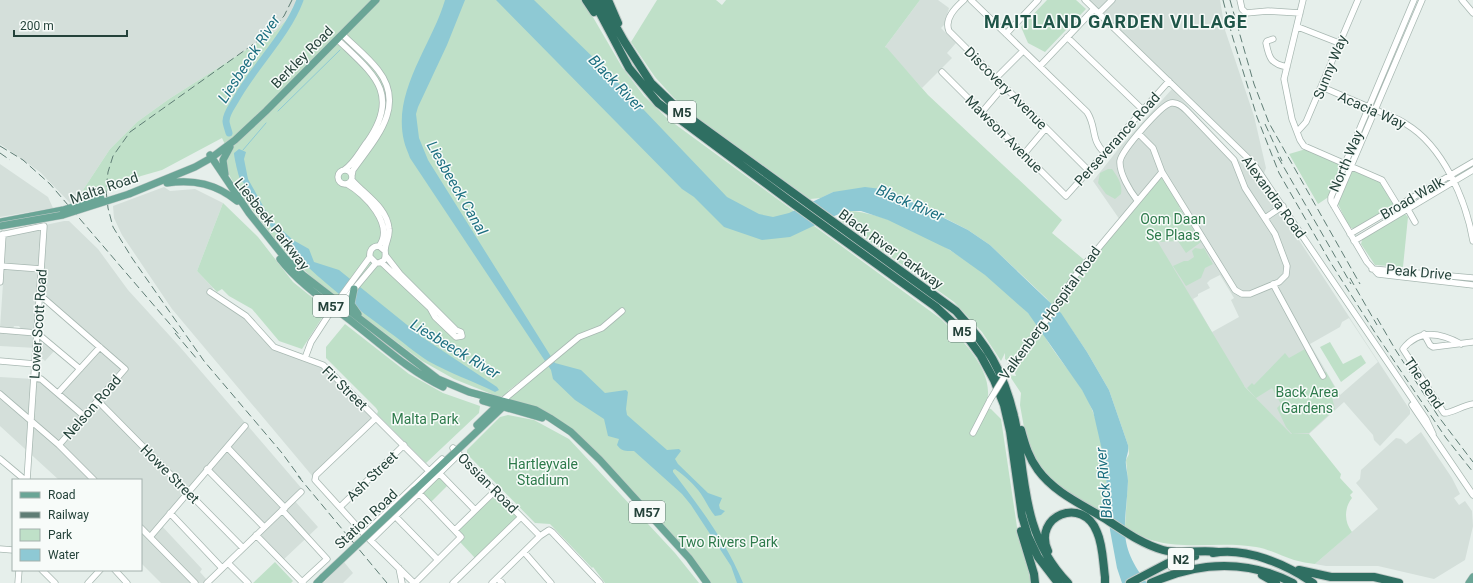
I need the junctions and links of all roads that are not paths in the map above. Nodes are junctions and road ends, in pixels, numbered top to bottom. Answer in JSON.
{"nodes":[{"id":1,"x":376,"y":0,"type":"edge"},
{"id":2,"x":586,"y":0,"type":"edge"},
{"id":3,"x":593,"y":0,"type":"edge"},
{"id":4,"x":600,"y":0,"type":"edge"},
{"id":5,"x":608,"y":0,"type":"edge"},
{"id":6,"x":964,"y":0,"type":"edge"},
{"id":7,"x":971,"y":0,"type":"edge"},
{"id":8,"x":1029,"y":0,"type":"edge"},
{"id":9,"x":1085,"y":0,"type":"edge"},
{"id":10,"x":1112,"y":0,"type":"edge"},
{"id":11,"x":1240,"y":0,"type":"edge"},
{"id":12,"x":1303,"y":0,"type":"edge"},
{"id":13,"x":1358,"y":0,"type":"edge"},
{"id":14,"x":1414,"y":0,"type":"edge"},
{"id":15,"x":1422,"y":0,"type":"edge"},
{"id":16,"x":1462,"y":0,"type":"edge"},
{"id":17,"x":1036,"y":2,"type":"edge"},
{"id":18,"x":1097,"y":11,"type":"junction"},
{"id":19,"x":1300,"y":13,"type":"junction"},
{"id":20,"x":1409,"y":13,"type":"junction"},
{"id":21,"x":1473,"y":13,"type":"edge"},
{"id":22,"x":1415,"y":15,"type":"junction"},
{"id":23,"x":1298,"y":27,"type":"junction"},
{"id":24,"x":1006,"y":34,"type":"junction"},
{"id":25,"x":340,"y":37,"type":"junction"},
{"id":26,"x":1067,"y":38,"type":"junction"},
{"id":27,"x":1273,"y":40,"type":"dead end"},
{"id":28,"x":624,"y":41,"type":"junction"},
{"id":29,"x":1339,"y":43,"type":"junction"},
{"id":30,"x":1023,"y":51,"type":"junction"},
{"id":31,"x":1040,"y":66,"type":"junction"},
{"id":32,"x":1287,"y":67,"type":"junction"},
{"id":33,"x":629,"y":68,"type":"junction"},
{"id":34,"x":942,"y":72,"type":"dead end"},
{"id":35,"x":996,"y":78,"type":"junction"},
{"id":36,"x":1169,"y":81,"type":"junction"},
{"id":37,"x":1004,"y":86,"type":"junction"},
{"id":38,"x":1322,"y":87,"type":"junction"},
{"id":39,"x":1372,"y":109,"type":"junction"},
{"id":40,"x":1142,"y":110,"type":"junction"},
{"id":41,"x":982,"y":112,"type":"junction"},
{"id":42,"x":1046,"y":128,"type":"junction"},
{"id":43,"x":245,"y":132,"type":"junction"},
{"id":44,"x":1297,"y":132,"type":"junction"},
{"id":45,"x":1139,"y":134,"type":"junction"},
{"id":46,"x":235,"y":140,"type":"junction"},
{"id":47,"x":1105,"y":152,"type":"junction"},
{"id":48,"x":1024,"y":154,"type":"junction"},
{"id":49,"x":209,"y":158,"type":"junction"},
{"id":50,"x":1473,"y":162,"type":"edge"},
{"id":51,"x":1344,"y":163,"type":"junction"},
{"id":52,"x":1352,"y":166,"type":"junction"},
{"id":53,"x":344,"y":170,"type":"junction"},
{"id":54,"x":1473,"y":170,"type":"edge"},
{"id":55,"x":1089,"y":171,"type":"junction"},
{"id":56,"x":1162,"y":172,"type":"junction"},
{"id":57,"x":1450,"y":176,"type":"junction"},
{"id":58,"x":352,"y":177,"type":"junction"},
{"id":59,"x":1454,"y":182,"type":"junction"},
{"id":60,"x":347,"y":184,"type":"junction"},
{"id":61,"x":232,"y":188,"type":"junction"},
{"id":62,"x":140,"y":190,"type":"junction"},
{"id":63,"x":126,"y":192,"type":"junction"},
{"id":64,"x":1066,"y":196,"type":"joint"},
{"id":65,"x":1137,"y":200,"type":"junction"},
{"id":66,"x":238,"y":201,"type":"junction"},
{"id":67,"x":1404,"y":203,"type":"junction"},
{"id":68,"x":1283,"y":206,"type":"junction"},
{"id":69,"x":1334,"y":206,"type":"junction"},
{"id":70,"x":1398,"y":206,"type":"junction"},
{"id":71,"x":1408,"y":209,"type":"junction"},
{"id":72,"x":1265,"y":218,"type":"junction"},
{"id":73,"x":0,"y":222,"type":"edge"},
{"id":74,"x":1415,"y":222,"type":"dead end"},
{"id":75,"x":0,"y":226,"type":"edge"},
{"id":76,"x":2,"y":234,"type":"edge"},
{"id":77,"x":1350,"y":234,"type":"junction"},
{"id":78,"x":1354,"y":240,"type":"junction"},
{"id":79,"x":1473,"y":240,"type":"edge"},
{"id":80,"x":379,"y":246,"type":"junction"},
{"id":81,"x":386,"y":253,"type":"junction"},
{"id":82,"x":1,"y":257,"type":"edge"},
{"id":83,"x":370,"y":257,"type":"junction"},
{"id":84,"x":378,"y":262,"type":"junction"},
{"id":85,"x":1,"y":266,"type":"junction"},
{"id":86,"x":41,"y":269,"type":"junction"},
{"id":87,"x":1372,"y":269,"type":"junction"},
{"id":88,"x":1473,"y":278,"type":"edge"},
{"id":89,"x":0,"y":282,"type":"edge"},
{"id":90,"x":1273,"y":284,"type":"junction"},
{"id":91,"x":1473,"y":285,"type":"edge"},
{"id":92,"x":354,"y":289,"type":"junction"},
{"id":93,"x":210,"y":292,"type":"dead end"},
{"id":94,"x":40,"y":295,"type":"junction"},
{"id":95,"x":337,"y":306,"type":"junction"},
{"id":96,"x":622,"y":311,"type":"dead end"},
{"id":97,"x":364,"y":322,"type":"junction"},
{"id":98,"x":0,"y":330,"type":"edge"},
{"id":99,"x":37,"y":333,"type":"junction"},
{"id":100,"x":1424,"y":334,"type":"junction"},
{"id":101,"x":1473,"y":342,"type":"edge"},
{"id":102,"x":1461,"y":344,"type":"junction"},
{"id":103,"x":100,"y":347,"type":"junction"},
{"id":104,"x":304,"y":358,"type":"junction"},
{"id":105,"x":0,"y":361,"type":"edge"},
{"id":106,"x":35,"y":364,"type":"junction"},
{"id":107,"x":998,"y":366,"type":"junction"},
{"id":108,"x":80,"y":369,"type":"junction"},
{"id":109,"x":1323,"y":376,"type":"dead end"},
{"id":110,"x":34,"y":378,"type":"junction"},
{"id":111,"x":0,"y":394,"type":"edge"},
{"id":112,"x":58,"y":394,"type":"junction"},
{"id":113,"x":98,"y":401,"type":"junction"},
{"id":114,"x":503,"y":404,"type":"junction"},
{"id":115,"x":1473,"y":404,"type":"edge"},
{"id":116,"x":84,"y":416,"type":"junction"},
{"id":117,"x":376,"y":418,"type":"junction"},
{"id":118,"x":32,"y":422,"type":"junction"},
{"id":119,"x":245,"y":426,"type":"dead end"},
{"id":120,"x":973,"y":434,"type":"dead end"},
{"id":121,"x":59,"y":445,"type":"junction"},
{"id":122,"x":404,"y":445,"type":"junction"},
{"id":123,"x":227,"y":447,"type":"junction"},
{"id":124,"x":456,"y":450,"type":"junction"},
{"id":125,"x":0,"y":459,"type":"edge"},
{"id":126,"x":1014,"y":467,"type":"junction"},
{"id":127,"x":207,"y":469,"type":"junction"},
{"id":128,"x":433,"y":472,"type":"junction"},
{"id":129,"x":25,"y":479,"type":"edge"},
{"id":130,"x":26,"y":479,"type":"edge"},
{"id":131,"x":93,"y":479,"type":"edge"},
{"id":132,"x":496,"y":490,"type":"junction"},
{"id":133,"x":417,"y":491,"type":"junction"},
{"id":134,"x":188,"y":492,"type":"junction"},
{"id":135,"x":301,"y":492,"type":"dead end"},
{"id":136,"x":1473,"y":496,"type":"edge"},
{"id":137,"x":340,"y":508,"type":"junction"},
{"id":138,"x":283,"y":509,"type":"junction"},
{"id":139,"x":475,"y":510,"type":"junction"},
{"id":140,"x":170,"y":513,"type":"junction"},
{"id":141,"x":395,"y":516,"type":"junction"},
{"id":142,"x":521,"y":517,"type":"junction"},
{"id":143,"x":264,"y":527,"type":"junction"},
{"id":144,"x":142,"y":529,"type":"edge"},
{"id":145,"x":455,"y":530,"type":"junction"},
{"id":146,"x":364,"y":534,"type":"junction"},
{"id":147,"x":256,"y":535,"type":"junction"},
{"id":148,"x":540,"y":536,"type":"junction"},
{"id":149,"x":150,"y":537,"type":"junction"},
{"id":150,"x":371,"y":540,"type":"junction"},
{"id":151,"x":243,"y":548,"type":"junction"},
{"id":152,"x":0,"y":549,"type":"edge"},
{"id":153,"x":12,"y":550,"type":"edge"},
{"id":154,"x":524,"y":552,"type":"junction"},
{"id":155,"x":1218,"y":552,"type":"junction"},
{"id":156,"x":438,"y":560,"type":"junction"},
{"id":157,"x":228,"y":563,"type":"junction"},
{"id":158,"x":1282,"y":565,"type":"junction"},
{"id":159,"x":1239,"y":566,"type":"junction"},
{"id":160,"x":398,"y":567,"type":"junction"},
{"id":161,"x":222,"y":568,"type":"junction"},
{"id":162,"x":19,"y":571,"type":"edge"},
{"id":163,"x":43,"y":571,"type":"edge"},
{"id":164,"x":99,"y":571,"type":"edge"},
{"id":165,"x":116,"y":571,"type":"edge"},
{"id":166,"x":1473,"y":577,"type":"edge"},
{"id":167,"x":497,"y":578,"type":"junction"},
{"id":168,"x":192,"y":582,"type":"edge"},
{"id":169,"x":303,"y":582,"type":"edge"},
{"id":170,"x":18,"y":583,"type":"edge"},
{"id":171,"x":55,"y":583,"type":"edge"},
{"id":172,"x":88,"y":583,"type":"edge"},
{"id":173,"x":127,"y":583,"type":"edge"},
{"id":174,"x":207,"y":583,"type":"edge"},
{"id":175,"x":248,"y":583,"type":"edge"},
{"id":176,"x":317,"y":583,"type":"edge"},
{"id":177,"x":402,"y":583,"type":"edge"},
{"id":178,"x":414,"y":583,"type":"edge"},
{"id":179,"x":453,"y":583,"type":"edge"},
{"id":180,"x":492,"y":583,"type":"edge"},
{"id":181,"x":502,"y":583,"type":"edge"},
{"id":182,"x":551,"y":583,"type":"edge"},
{"id":183,"x":600,"y":583,"type":"edge"},
{"id":184,"x":707,"y":583,"type":"edge"},
{"id":185,"x":1035,"y":583,"type":"edge"},
{"id":186,"x":1058,"y":583,"type":"edge"},
{"id":187,"x":1069,"y":583,"type":"edge"},
{"id":188,"x":1104,"y":583,"type":"edge"},
{"id":189,"x":1130,"y":583,"type":"edge"},
{"id":190,"x":1151,"y":583,"type":"edge"},
{"id":191,"x":1276,"y":583,"type":"edge"},
{"id":192,"x":1293,"y":583,"type":"edge"},
{"id":193,"x":1313,"y":583,"type":"edge"},
{"id":194,"x":1399,"y":583,"type":"edge"},
{"id":195,"x":1469,"y":583,"type":"edge"}],
"edges":[{"from":1,"to":25,"type":"main road","name":"Berkley Road"},
{"from":2,"to":33,"type":"highway"},
{"from":3,"to":33,"type":"highway","name":"Black River Parkway","number":"M5"},
{"from":4,"to":28,"type":"highway","name":"Black River Parkway","number":"M5"},
{"from":5,"to":28,"type":"highway"},
{"from":6,"to":35,"type":"street","name":"Discovery Avenue"},
{"from":7,"to":24,"type":"street"},
{"from":8,"to":17,"type":"street"},
{"from":9,"to":18,"type":"street","name":"Alexandra Road"},
{"from":10,"to":18,"type":"street"},
{"from":11,"to":19,"type":"street"},
{"from":12,"to":19,"type":"street"},
{"from":13,"to":29,"type":"street","name":"Sunny Way"},
{"from":14,"to":20,"type":"street","name":"North Way"},
{"from":15,"to":22,"type":"street","name":"North Way"},
{"from":16,"to":21,"type":"street"},
{"from":17,"to":24,"type":"street"},
{"from":18,"to":26,"type":"street"},
{"from":18,"to":36,"type":"street","name":"Alexandra Road"},
{"from":19,"to":23,"type":"street"},
{"from":20,"to":22,"type":"street"},
{"from":20,"to":39,"type":"street","name":"North Way"},
{"from":22,"to":39,"type":"street","name":"North Way"},
{"from":23,"to":29,"type":"street"},
{"from":23,"to":32,"type":"street"},
{"from":24,"to":30,"type":"street"},
{"from":25,"to":43,"type":"main road","name":"Berkley Road"},
{"from":25,"to":53,"type":"street"},
{"from":25,"to":58,"type":"street"},
{"from":26,"to":31,"type":"street"},
{"from":26,"to":40,"type":"street"},
{"from":27,"to":32,"type":"street"},
{"from":28,"to":107,"type":"highway","name":"Black River Parkway","number":"M5"},
{"from":29,"to":38,"type":"street","name":"Sunny Way"},
{"from":30,"to":31,"type":"street"},
{"from":30,"to":35,"type":"street"},
{"from":31,"to":47,"type":"street"},
{"from":32,"to":44,"type":"street"},
{"from":33,"to":126,"type":"highway","name":"Black River Parkway","number":"M5"},
{"from":34,"to":41,"type":"street","name":"Mawson Avenue"},
{"from":35,"to":37,"type":"street","name":"Discovery Avenue"},
{"from":36,"to":40,"type":"street","name":"Perseverance Road"},
{"from":36,"to":68,"type":"street","name":"Alexandra Road"},
{"from":37,"to":41,"type":"street"},
{"from":37,"to":42,"type":"street","name":"Discovery Avenue"},
{"from":38,"to":39,"type":"street","name":"Acacia Way"},
{"from":38,"to":44,"type":"street","name":"Sunny Way"},
{"from":39,"to":51,"type":"street","name":"North Way"},
{"from":39,"to":52,"type":"street","name":"North Way"},
{"from":39,"to":57,"type":"street","name":"Acacia Way"},
{"from":40,"to":47,"type":"street","name":"Perseverance Road"},
{"from":41,"to":48,"type":"street","name":"Mawson Avenue"},
{"from":42,"to":48,"type":"street"},
{"from":42,"to":55,"type":"street","name":"Discovery Avenue"},
{"from":43,"to":46,"type":"main road","name":"Berkley Road"},
{"from":43,"to":49,"type":"main road","name":"Berkley Road"},
{"from":44,"to":51,"type":"street"},
{"from":45,"to":56,"type":"street"},
{"from":45,"to":65,"type":"street"},
{"from":45,"to":72,"type":"street"},
{"from":46,"to":49,"type":"main road","name":"Berkley Road"},
{"from":46,"to":61,"type":"main road"},
{"from":47,"to":55,"type":"street","name":"Perseverance Road"},
{"from":48,"to":64,"type":"street","name":"Mawson Avenue"},
{"from":49,"to":61,"type":"main road","name":"Liesbeek Parkway","number":"M57"},
{"from":49,"to":62,"type":"main road","name":"Malta Road"},
{"from":49,"to":63,"type":"main road","name":"Malta Road"},
{"from":49,"to":66,"type":"main road","name":"Liesbeek Parkway","number":"M57"},
{"from":50,"to":57,"type":"street","name":"Broad Walk"},
{"from":51,"to":52,"type":"street"},
{"from":51,"to":69,"type":"street","name":"North Way"},
{"from":52,"to":69,"type":"street","name":"North Way"},
{"from":52,"to":70,"type":"street"},
{"from":53,"to":58,"type":"street"},
{"from":53,"to":60,"type":"street"},
{"from":54,"to":59,"type":"street","name":"Broad Walk"},
{"from":55,"to":64,"type":"street","name":"Perseverance Road"},
{"from":56,"to":65,"type":"street","name":"Valkenberg Hospital Road"},
{"from":56,"to":90,"type":"street"},
{"from":57,"to":59,"type":"street","name":"Acacia Way"},
{"from":57,"to":67,"type":"street","name":"Broad Walk"},
{"from":58,"to":60,"type":"street"},
{"from":58,"to":81,"type":"street"},
{"from":59,"to":71,"type":"street","name":"Broad Walk"},
{"from":59,"to":79,"type":"street","name":"Acacia Way"},
{"from":60,"to":80,"type":"street"},
{"from":61,"to":95,"type":"main road","name":"Liesbeek Parkway","number":"M57"},
{"from":62,"to":63,"type":"main road","name":"Malta Road"},
{"from":62,"to":66,"type":"main road"},
{"from":63,"to":73,"type":"main road","name":"Malta Road","bridge":true},
{"from":63,"to":75,"type":"main road","name":"Malta Road","bridge":true},
{"from":65,"to":120,"type":"street","name":"Valkenberg Hospital Road","bridge":true},
{"from":66,"to":95,"type":"main road","name":"Liesbeek Parkway","number":"M57"},
{"from":67,"to":70,"type":"street","name":"Broad Walk"},
{"from":67,"to":71,"type":"street"},
{"from":68,"to":72,"type":"street"},
{"from":68,"to":136,"type":"street","name":"Alexandra Road"},
{"from":69,"to":77,"type":"street"},
{"from":70,"to":77,"type":"street","name":"Broad Walk"},
{"from":71,"to":74,"type":"street"},
{"from":71,"to":78,"type":"street","name":"Broad Walk"},
{"from":72,"to":90,"type":"street"},
{"from":76,"to":82,"type":"street"},
{"from":76,"to":86,"type":"street","name":"Lower Scott Road"},
{"from":77,"to":78,"type":"street"},
{"from":78,"to":87,"type":"street"},
{"from":80,"to":81,"type":"street"},
{"from":80,"to":83,"type":"street"},
{"from":81,"to":84,"type":"street"},
{"from":81,"to":84,"type":"street"},
{"from":82,"to":85,"type":"street"},
{"from":83,"to":84,"type":"street"},
{"from":83,"to":95,"type":"street"},
{"from":84,"to":92,"type":"street"},
{"from":85,"to":86,"type":"street"},
{"from":85,"to":89,"type":"street"},
{"from":86,"to":94,"type":"street","name":"Lower Scott Road"},
{"from":87,"to":88,"type":"street","name":"Peak Drive"},
{"from":87,"to":91,"type":"street","name":"Peak Drive"},
{"from":90,"to":109,"type":"street"},
{"from":92,"to":95,"type":"street"},
{"from":92,"to":97,"type":"main road"},
{"from":93,"to":104,"type":"street","name":"Fir Street"},
{"from":94,"to":99,"type":"street","name":"Lower Scott Road"},
{"from":94,"to":103,"type":"street"},
{"from":95,"to":97,"type":"main road","name":"Liesbeek Parkway","number":"M57"},
{"from":95,"to":104,"type":"street"},
{"from":95,"to":114,"type":"main road","name":"Liesbeek Parkway","number":"M57"},
{"from":96,"to":114,"type":"street"},
{"from":97,"to":114,"type":"main road","name":"Liesbeek Parkway","number":"M57"},
{"from":98,"to":99,"type":"street"},
{"from":99,"to":106,"type":"street","name":"Lower Scott Road"},
{"from":99,"to":108,"type":"street"},
{"from":100,"to":102,"type":"street"},
{"from":100,"to":102,"type":"street","name":"The Bend"},
{"from":100,"to":115,"type":"street","name":"The Bend"},
{"from":101,"to":102,"type":"street","name":"The Bend"},
{"from":103,"to":108,"type":"street"},
{"from":103,"to":113,"type":"street","name":"Nelson Road"},
{"from":104,"to":117,"type":"street","name":"Fir Street"},
{"from":105,"to":106,"type":"street"},
{"from":106,"to":110,"type":"street","name":"Lower Scott Road"},
{"from":107,"to":155,"type":"highway"},
{"from":107,"to":187,"type":"highway","name":"Black River Parkway","number":"M5"},
{"from":108,"to":112,"type":"street"},
{"from":110,"to":112,"type":"street"},
{"from":110,"to":118,"type":"street","name":"Lower Scott Road"},
{"from":111,"to":118,"type":"street"},
{"from":112,"to":116,"type":"street"},
{"from":113,"to":116,"type":"street","name":"Nelson Road"},
{"from":113,"to":134,"type":"street","name":"Howe Street"},
{"from":114,"to":124,"type":"main road","name":"Station Road"},
{"from":114,"to":184,"type":"main road","name":"Liesbeek Parkway","number":"M57"},
{"from":116,"to":121,"type":"street","name":"Nelson Road"},
{"from":117,"to":122,"type":"street","name":"Fir Street"},
{"from":117,"to":137,"type":"street"},
{"from":118,"to":121,"type":"street"},
{"from":118,"to":130,"type":"street","name":"Lower Scott Road"},
{"from":119,"to":123,"type":"street"},
{"from":121,"to":131,"type":"street"},
{"from":122,"to":128,"type":"street","name":"Fir Street"},
{"from":122,"to":137,"type":"street","name":"Ash Street"},
{"from":123,"to":127,"type":"street"},
{"from":123,"to":138,"type":"street"},
{"from":124,"to":128,"type":"main road","name":"Station Road"},
{"from":124,"to":128,"type":"main road","name":"Station Road"},
{"from":124,"to":132,"type":"street","name":"Ossian Road"},
{"from":125,"to":129,"type":"street"},
{"from":126,"to":185,"type":"highway"},
{"from":126,"to":186,"type":"highway","name":"Black River Parkway","number":"M5"},
{"from":127,"to":134,"type":"street"},
{"from":127,"to":143,"type":"street"},
{"from":128,"to":133,"type":"main road","name":"Station Road"},
{"from":128,"to":139,"type":"street","name":"Fir Street"},
{"from":128,"to":146,"type":"street"},
{"from":132,"to":139,"type":"street"},
{"from":132,"to":142,"type":"street","name":"Ossian Road"},
{"from":133,"to":141,"type":"street"},
{"from":133,"to":145,"type":"street"},
{"from":133,"to":176,"type":"main road","name":"Station Road","bridge":true},
{"from":134,"to":140,"type":"street"},
{"from":134,"to":151,"type":"street","name":"Howe Street"},
{"from":135,"to":138,"type":"street"},
{"from":137,"to":146,"type":"street"},
{"from":138,"to":143,"type":"street"},
{"from":138,"to":169,"type":"street"},
{"from":139,"to":145,"type":"street"},
{"from":140,"to":149,"type":"street"},
{"from":140,"to":161,"type":"street"},
{"from":141,"to":150,"type":"street"},
{"from":141,"to":156,"type":"street"},
{"from":142,"to":148,"type":"street","name":"Ossian Road"},
{"from":142,"to":179,"type":"street"},
{"from":143,"to":147,"type":"street"},
{"from":144,"to":149,"type":"street"},
{"from":145,"to":156,"type":"street"},
{"from":146,"to":150,"type":"street"},
{"from":147,"to":151,"type":"street"},
{"from":147,"to":169,"type":"street"},
{"from":148,"to":154,"type":"street"},
{"from":148,"to":183,"type":"street"},
{"from":149,"to":168,"type":"street"},
{"from":150,"to":160,"type":"street"},
{"from":151,"to":157,"type":"street"},
{"from":152,"to":153,"type":"street"},
{"from":154,"to":167,"type":"street"},
{"from":154,"to":182,"type":"street"},
{"from":155,"to":158,"type":"highway","number":"N2"},
{"from":155,"to":189,"type":"highway","number":"N2"},
{"from":156,"to":178,"type":"street"},
{"from":157,"to":161,"type":"street"},
{"from":157,"to":175,"type":"street"},
{"from":158,"to":193,"type":"highway","number":"N2"},
{"from":158,"to":194,"type":"highway"},
{"from":159,"to":190,"type":"highway","number":"N2"},
{"from":159,"to":191,"type":"highway"},
{"from":159,"to":192,"type":"highway","number":"N2"},
{"from":160,"to":177,"type":"street"},
{"from":160,"to":178,"type":"street"},
{"from":161,"to":174,"type":"street"},
{"from":162,"to":170,"type":"street"},
{"from":163,"to":171,"type":"street"},
{"from":164,"to":172,"type":"street"},
{"from":165,"to":173,"type":"street"},
{"from":166,"to":195,"type":"main road"},
{"from":167,"to":180,"type":"street"},
{"from":167,"to":181,"type":"street"},
{"from":187,"to":188,"type":"highway"}]}
